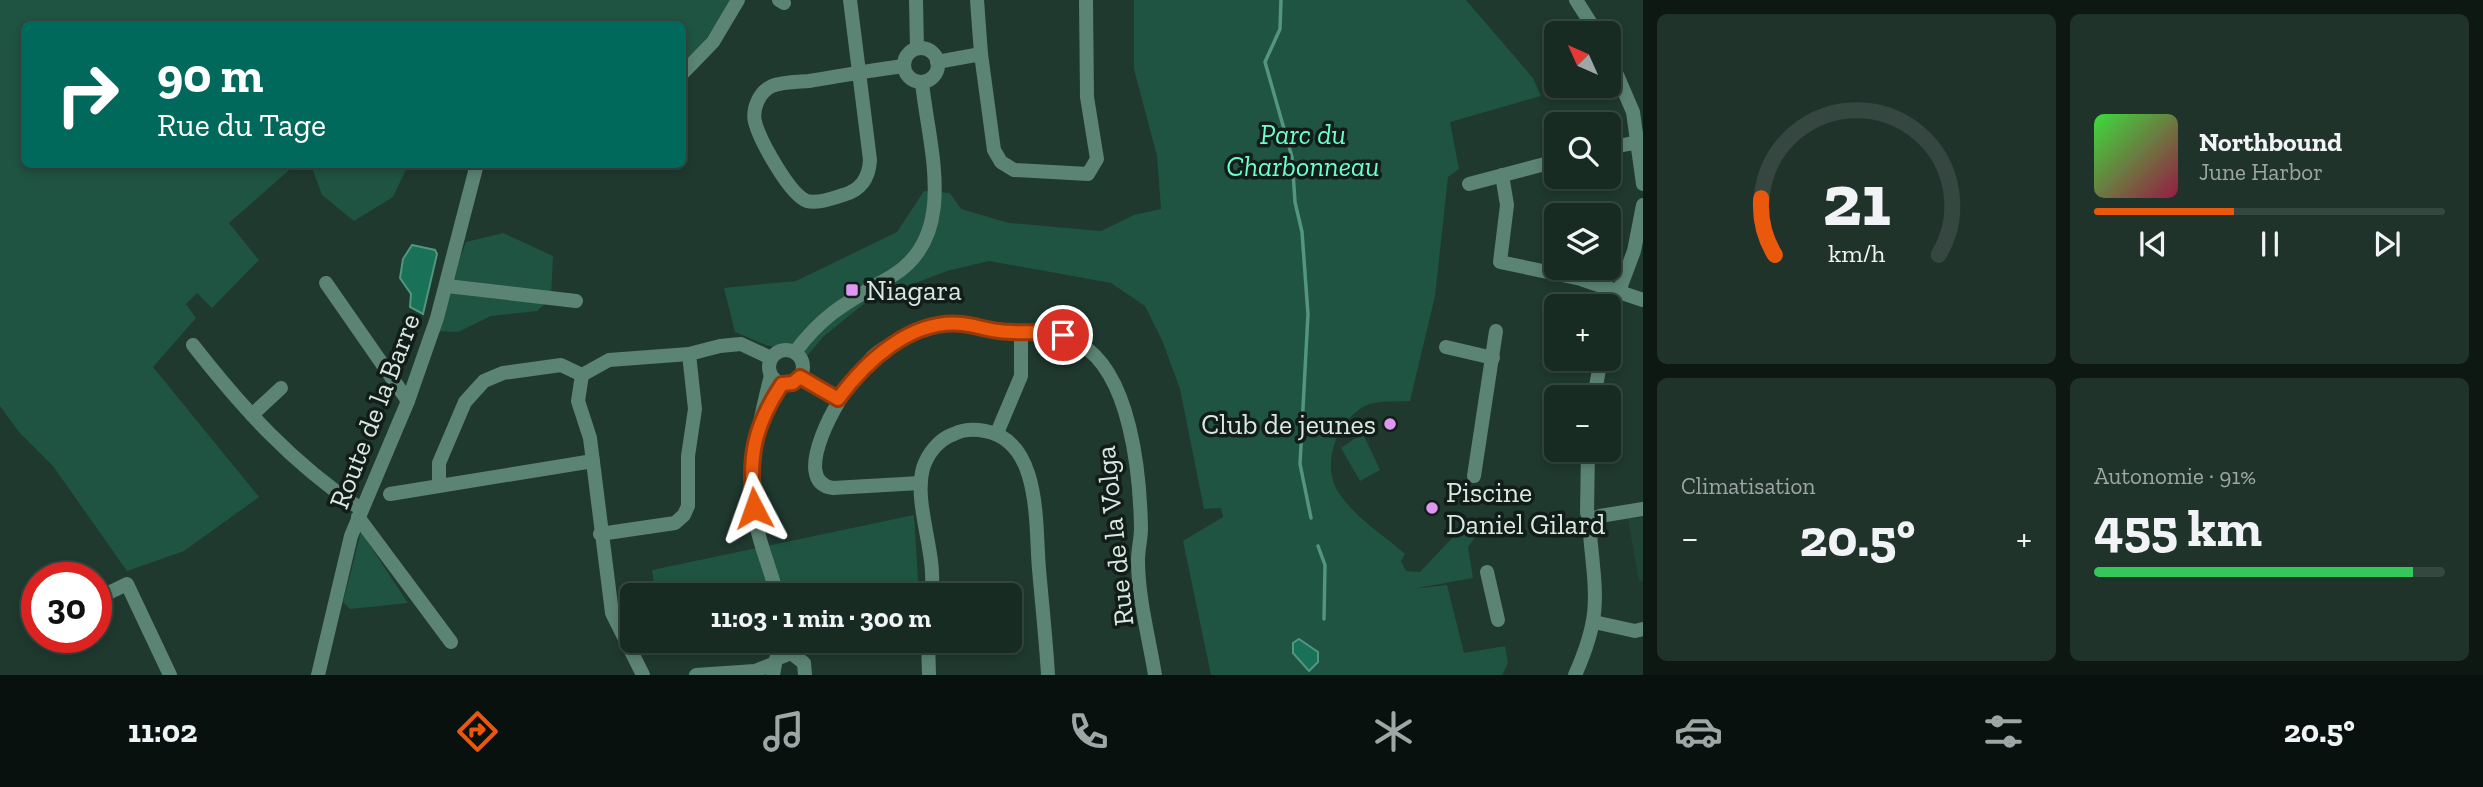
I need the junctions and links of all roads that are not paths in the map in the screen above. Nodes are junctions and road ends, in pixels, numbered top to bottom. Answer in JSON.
{"nodes":[{"id":1,"x":738,"y":0,"type":"edge"},
{"id":2,"x":850,"y":0,"type":"edge"},
{"id":3,"x":916,"y":0,"type":"edge"},
{"id":4,"x":977,"y":0,"type":"edge"},
{"id":5,"x":1086,"y":0,"type":"edge"},
{"id":6,"x":1576,"y":0,"type":"edge"},
{"id":7,"x":1589,"y":21,"type":"edge"},
{"id":8,"x":917,"y":48,"type":"junction"},
{"id":9,"x":981,"y":54,"type":"junction"},
{"id":10,"x":937,"y":62,"type":"junction"},
{"id":11,"x":904,"y":66,"type":"junction"},
{"id":12,"x":686,"y":70,"type":"edge"},
{"id":13,"x":857,"y":73,"type":"junction"},
{"id":14,"x":922,"y":82,"type":"junction"},
{"id":15,"x":1621,"y":84,"type":"edge"},
{"id":16,"x":1642,"y":141,"type":"edge"},
{"id":17,"x":1621,"y":145,"type":"edge"},
{"id":18,"x":1544,"y":163,"type":"edge"},
{"id":19,"x":476,"y":168,"type":"edge"},
{"id":20,"x":1502,"y":175,"type":"junction"},
{"id":21,"x":1469,"y":184,"type":"dead end"},
{"id":22,"x":1643,"y":184,"type":"edge"},
{"id":23,"x":1643,"y":205,"type":"edge"},
{"id":24,"x":326,"y":283,"type":"dead end"},
{"id":25,"x":447,"y":286,"type":"junction"},
{"id":26,"x":1619,"y":291,"type":"junction"},
{"id":27,"x":1643,"y":300,"type":"edge"},
{"id":28,"x":576,"y":301,"type":"dead end"},
{"id":29,"x":1496,"y":331,"type":"dead end"},
{"id":30,"x":1021,"y":332,"type":"junction"},
{"id":31,"x":193,"y":345,"type":"dead end"},
{"id":32,"x":1446,"y":347,"type":"dead end"},
{"id":33,"x":795,"y":352,"type":"junction"},
{"id":34,"x":689,"y":354,"type":"junction"},
{"id":35,"x":771,"y":358,"type":"junction"},
{"id":36,"x":1493,"y":358,"type":"junction"},
{"id":37,"x":582,"y":375,"type":"junction"},
{"id":38,"x":800,"y":377,"type":"junction"},
{"id":39,"x":777,"y":379,"type":"junction"},
{"id":40,"x":281,"y":388,"type":"dead end"},
{"id":41,"x":838,"y":399,"type":"junction"},
{"id":42,"x":408,"y":401,"type":"junction"},
{"id":43,"x":252,"y":415,"type":"junction"},
{"id":44,"x":997,"y":433,"type":"junction"},
{"id":45,"x":593,"y":461,"type":"junction"},
{"id":46,"x":1588,"y":462,"type":"edge"},
{"id":47,"x":1474,"y":476,"type":"dead end"},
{"id":48,"x":920,"y":483,"type":"junction"},
{"id":49,"x":439,"y":484,"type":"junction"},
{"id":50,"x":390,"y":494,"type":"dead end"},
{"id":51,"x":1643,"y":509,"type":"edge"},
{"id":52,"x":360,"y":513,"type":"junction"},
{"id":53,"x":1591,"y":520,"type":"junction"},
{"id":54,"x":600,"y":534,"type":"junction"},
{"id":55,"x":1487,"y":572,"type":"dead end"},
{"id":56,"x":773,"y":583,"type":"edge"},
{"id":57,"x":931,"y":583,"type":"edge"},
{"id":58,"x":112,"y":592,"type":"edge"},
{"id":59,"x":1498,"y":621,"type":"dead end"},
{"id":60,"x":1594,"y":622,"type":"junction"},
{"id":61,"x":1643,"y":629,"type":"edge"},
{"id":62,"x":451,"y":642,"type":"dead end"},
{"id":63,"x":787,"y":653,"type":"edge"},
{"id":64,"x":797,"y":653,"type":"edge"},
{"id":65,"x":928,"y":653,"type":"edge"},
{"id":66,"x":770,"y":668,"type":"edge"},
{"id":67,"x":170,"y":675,"type":"edge"},
{"id":68,"x":318,"y":675,"type":"edge"},
{"id":69,"x":643,"y":675,"type":"edge"},
{"id":70,"x":696,"y":675,"type":"edge"},
{"id":71,"x":721,"y":675,"type":"edge"},
{"id":72,"x":805,"y":675,"type":"edge"},
{"id":73,"x":929,"y":675,"type":"edge"},
{"id":74,"x":1048,"y":675,"type":"edge"},
{"id":75,"x":1155,"y":675,"type":"edge"},
{"id":76,"x":1575,"y":675,"type":"edge"}],
"edges":[{"from":1,"to":12,"type":"street"},
{"from":2,"to":13,"type":"street"},
{"from":3,"to":8,"type":"street"},
{"from":4,"to":9,"type":"street"},
{"from":5,"to":9,"type":"street"},
{"from":6,"to":7,"type":"street"},
{"from":8,"to":10,"type":"street"},
{"from":8,"to":11,"type":"street"},
{"from":9,"to":10,"type":"street"},
{"from":10,"to":14,"type":"street"},
{"from":11,"to":13,"type":"street"},
{"from":11,"to":14,"type":"street"},
{"from":13,"to":13,"type":"street"},
{"from":14,"to":33,"type":"street"},
{"from":15,"to":16,"type":"street"},
{"from":16,"to":17,"type":"street"},
{"from":16,"to":22,"type":"street"},
{"from":18,"to":20,"type":"street"},
{"from":19,"to":25,"type":"street","name":"Route de la Barre"},
{"from":20,"to":21,"type":"street"},
{"from":20,"to":26,"type":"street"},
{"from":23,"to":26,"type":"street"},
{"from":24,"to":42,"type":"street"},
{"from":25,"to":28,"type":"street"},
{"from":25,"to":42,"type":"street","name":"Route de la Barre"},
{"from":26,"to":27,"type":"street"},
{"from":29,"to":36,"type":"street"},
{"from":30,"to":41,"type":"street","name":"Rue de la Volga"},
{"from":30,"to":44,"type":"street"},
{"from":30,"to":75,"type":"street","name":"Rue de la Volga"},
{"from":31,"to":43,"type":"street"},
{"from":32,"to":36,"type":"street"},
{"from":33,"to":35,"type":"street"},
{"from":33,"to":38,"type":"street"},
{"from":34,"to":35,"type":"street"},
{"from":34,"to":37,"type":"street"},
{"from":34,"to":54,"type":"street"},
{"from":35,"to":39,"type":"street"},
{"from":36,"to":47,"type":"street"},
{"from":37,"to":45,"type":"street"},
{"from":37,"to":49,"type":"street"},
{"from":38,"to":39,"type":"street"},
{"from":38,"to":41,"type":"street"},
{"from":39,"to":56,"type":"street"},
{"from":40,"to":43,"type":"street"},
{"from":41,"to":48,"type":"street"},
{"from":42,"to":52,"type":"street","name":"Route de la Barre"},
{"from":43,"to":52,"type":"street"},
{"from":44,"to":48,"type":"street"},
{"from":44,"to":74,"type":"street"},
{"from":45,"to":49,"type":"street"},
{"from":45,"to":54,"type":"street"},
{"from":46,"to":53,"type":"street"},
{"from":48,"to":57,"type":"street"},
{"from":49,"to":50,"type":"street"},
{"from":51,"to":53,"type":"street"},
{"from":52,"to":62,"type":"street"},
{"from":52,"to":68,"type":"street","name":"Route de la Barre"},
{"from":53,"to":60,"type":"street"},
{"from":54,"to":69,"type":"street"},
{"from":55,"to":59,"type":"street"},
{"from":58,"to":67,"type":"street"},
{"from":60,"to":61,"type":"street"},
{"from":60,"to":76,"type":"street"},
{"from":63,"to":66,"type":"street"},
{"from":64,"to":72,"type":"street"},
{"from":65,"to":73,"type":"street"},
{"from":66,"to":71,"type":"street"},
{"from":70,"to":71,"type":"street"}]}
